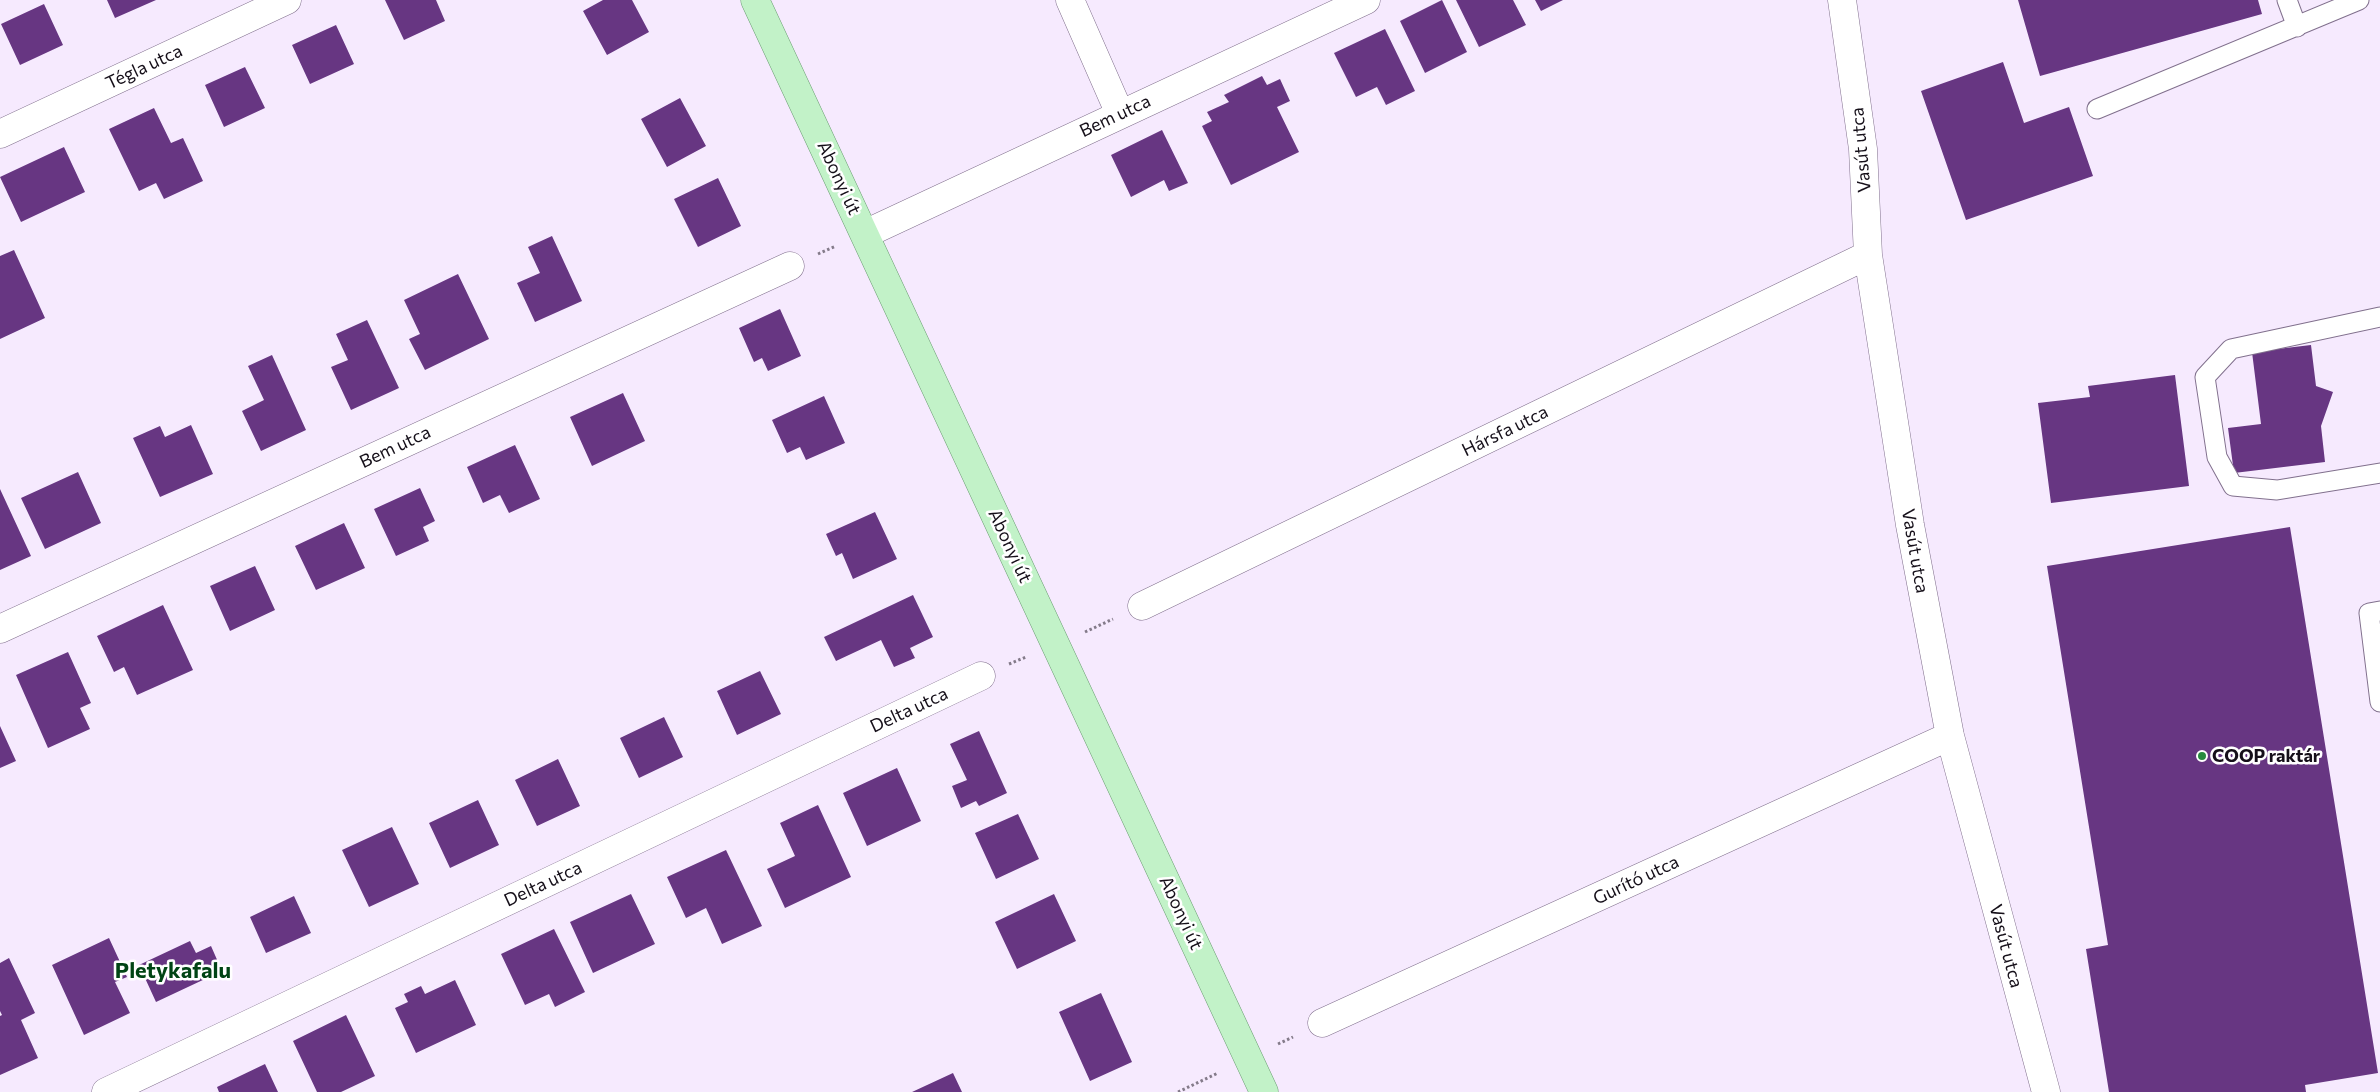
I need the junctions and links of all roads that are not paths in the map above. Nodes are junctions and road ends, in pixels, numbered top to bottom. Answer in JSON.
{"nodes":[{"id":1,"x":287,"y":0,"type":"edge"},
{"id":2,"x":755,"y":0,"type":"edge"},
{"id":3,"x":1070,"y":0,"type":"edge"},
{"id":4,"x":1366,"y":0,"type":"edge"},
{"id":5,"x":1842,"y":0,"type":"edge"},
{"id":6,"x":2287,"y":0,"type":"edge"},
{"id":7,"x":2359,"y":0,"type":"edge"},
{"id":8,"x":1320,"y":12,"type":"edge"},
{"id":9,"x":2297,"y":28,"type":"junction"},
{"id":10,"x":2096,"y":110,"type":"dead end"},
{"id":11,"x":1120,"y":114,"type":"junction"},
{"id":12,"x":0,"y":134,"type":"edge"},
{"id":13,"x":865,"y":234,"type":"junction"},
{"id":14,"x":1868,"y":255,"type":"junction"},
{"id":15,"x":790,"y":266,"type":"road end"},
{"id":16,"x":2380,"y":317,"type":"edge"},
{"id":17,"x":2380,"y":473,"type":"edge"},
{"id":18,"x":1142,"y":606,"type":"dead end"},
{"id":19,"x":2380,"y":611,"type":"edge"},
{"id":20,"x":0,"y":629,"type":"edge"},
{"id":21,"x":981,"y":676,"type":"dead end"},
{"id":22,"x":2380,"y":702,"type":"edge"},
{"id":23,"x":1950,"y":736,"type":"junction"},
{"id":24,"x":1322,"y":1023,"type":"dead end"},
{"id":25,"x":106,"y":1092,"type":"edge"},
{"id":26,"x":1264,"y":1092,"type":"edge"},
{"id":27,"x":2046,"y":1092,"type":"edge"}],
"edges":[{"from":1,"to":12,"type":"street","name":"Tégla utca"},
{"from":2,"to":13,"type":"main road","name":"Abonyi út"},
{"from":3,"to":11,"type":"street"},
{"from":4,"to":8,"type":"street","name":"Bem utca"},
{"from":5,"to":14,"type":"street","name":"Vasút utca"},
{"from":6,"to":9,"type":"lane"},
{"from":7,"to":9,"type":"lane"},
{"from":8,"to":11,"type":"street","name":"Bem utca"},
{"from":9,"to":10,"type":"lane"},
{"from":11,"to":13,"type":"street","name":"Bem utca"},
{"from":13,"to":26,"type":"main road","name":"Abonyi út"},
{"from":14,"to":18,"type":"street","name":"Hársfa utca"},
{"from":14,"to":23,"type":"street","name":"Vasút utca"},
{"from":15,"to":20,"type":"street","name":"Bem utca"},
{"from":16,"to":17,"type":"lane"},
{"from":19,"to":22,"type":"lane"},
{"from":21,"to":25,"type":"street","name":"Delta utca"},
{"from":23,"to":24,"type":"street","name":"Gurító utca"},
{"from":23,"to":27,"type":"street","name":"Vasút utca"}]}
